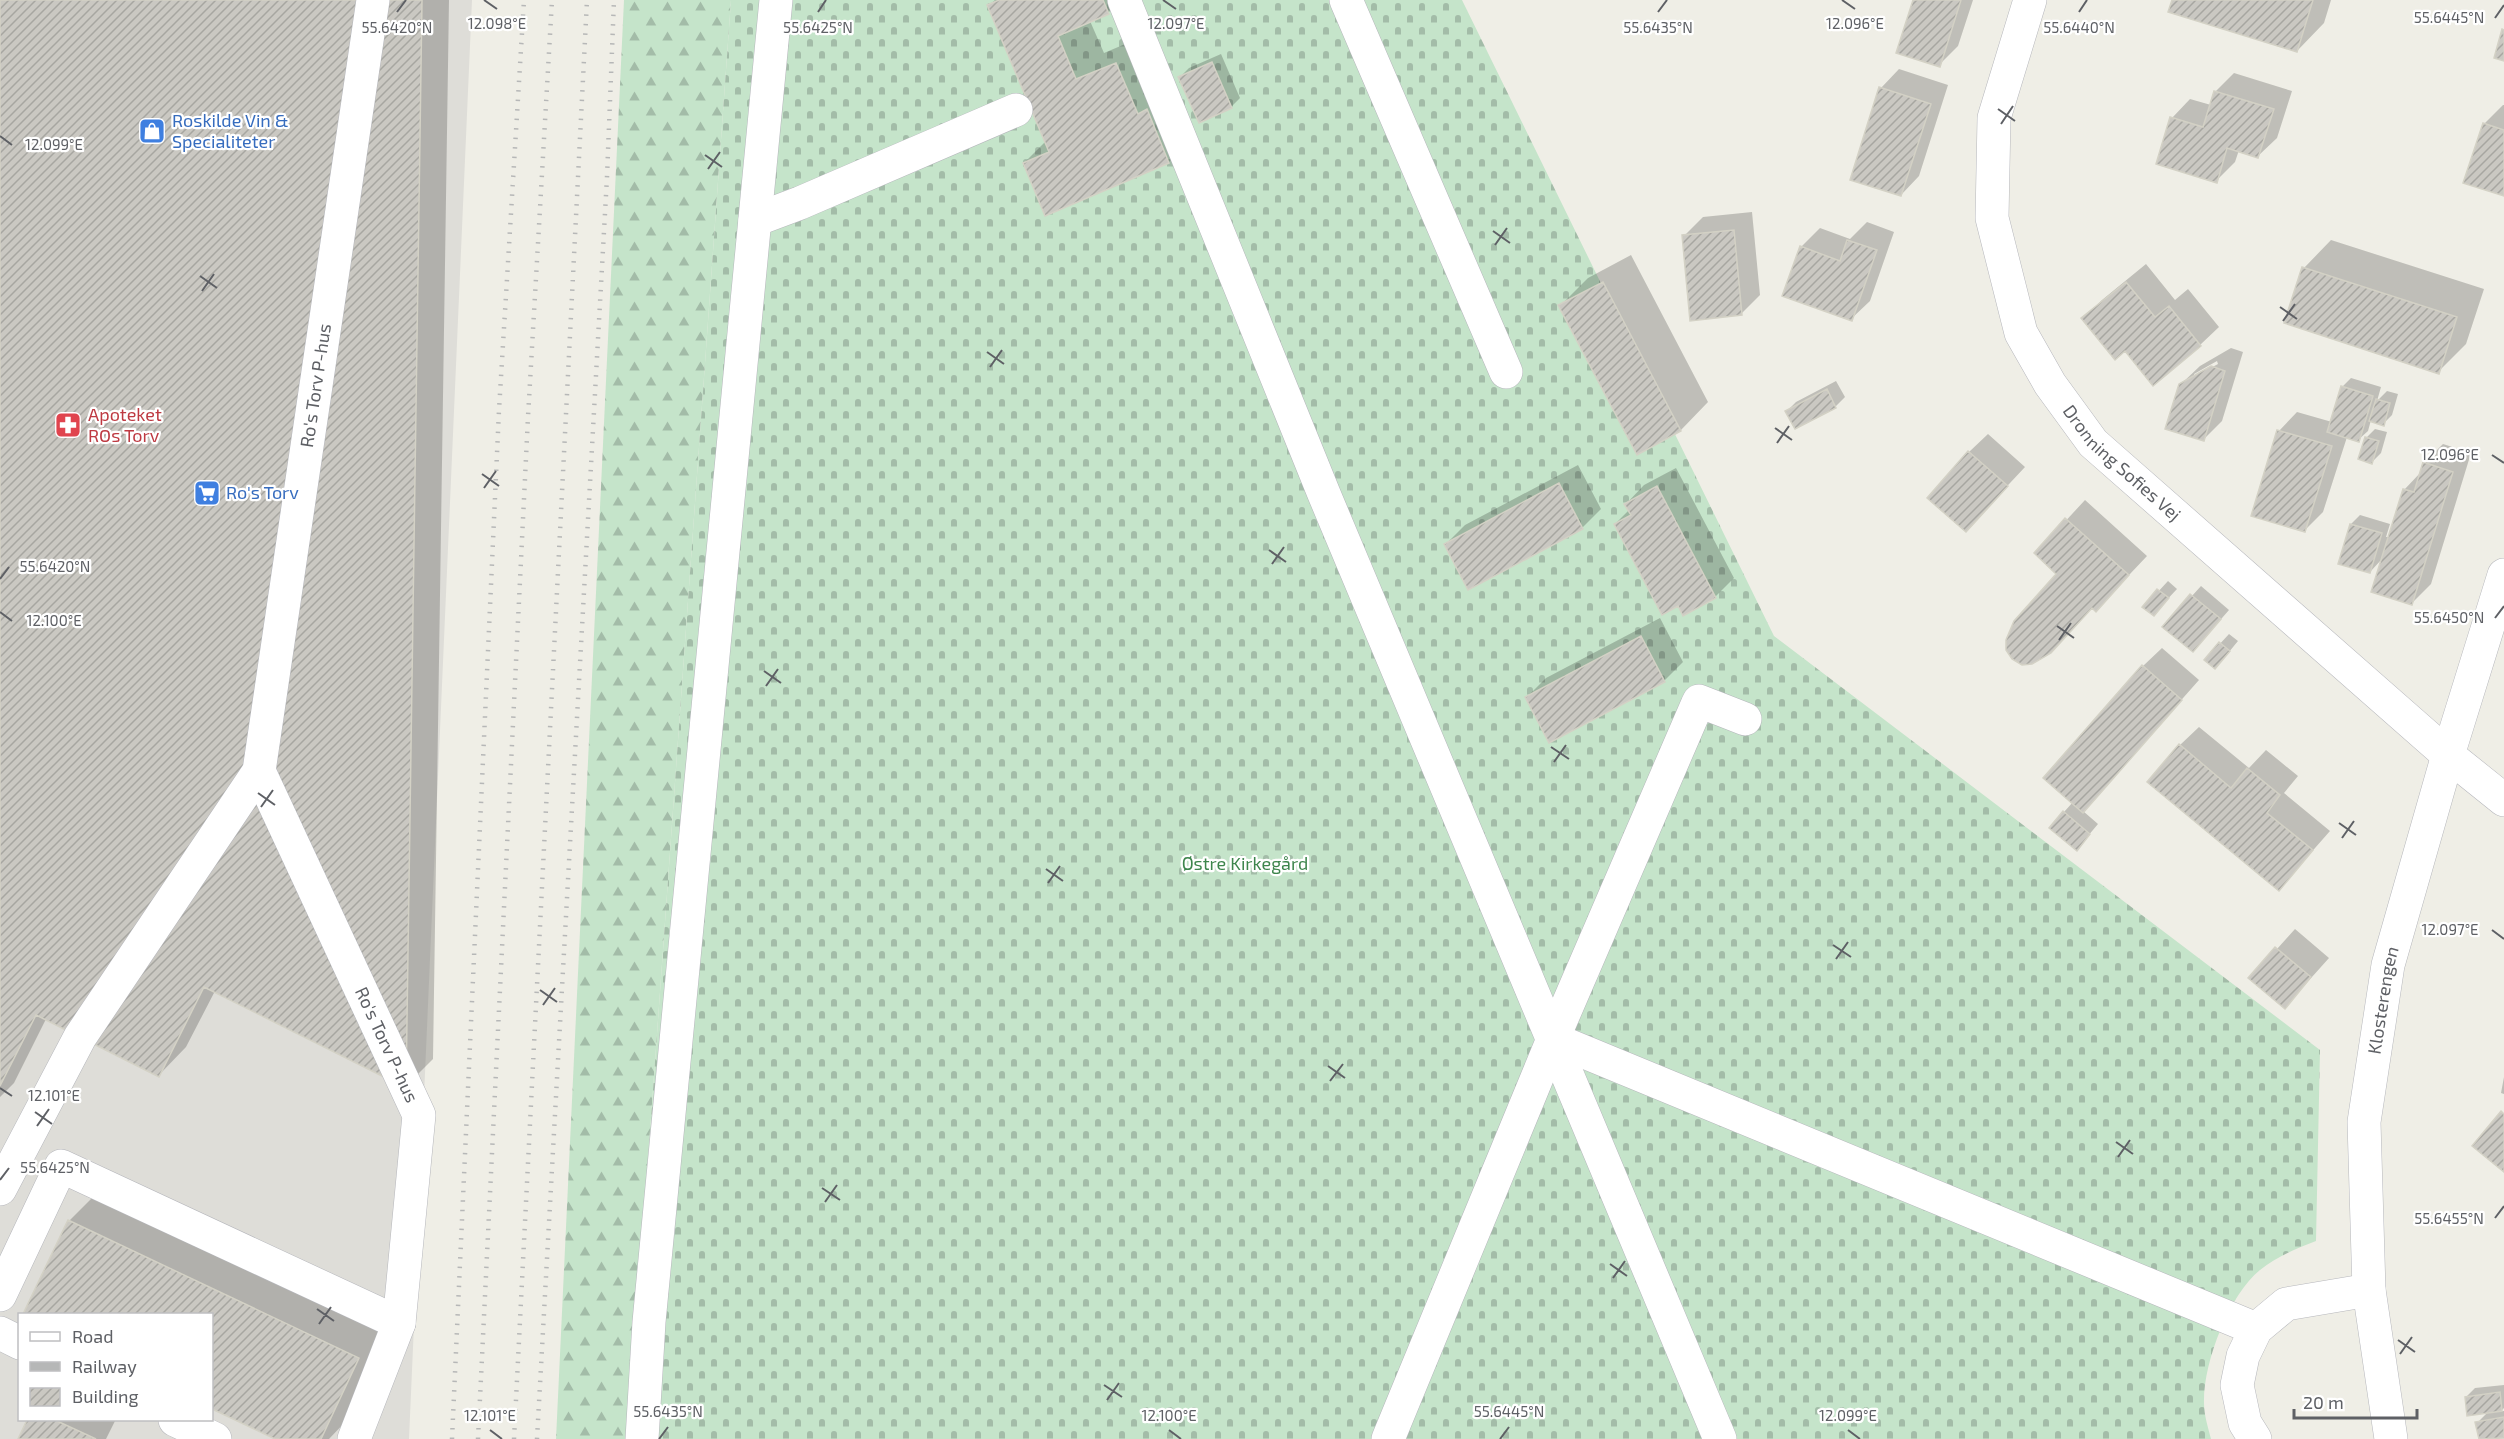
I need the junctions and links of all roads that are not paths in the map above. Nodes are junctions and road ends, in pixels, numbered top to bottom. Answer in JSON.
{"nodes":[{"id":1,"x":373,"y":0,"type":"edge"},
{"id":2,"x":776,"y":0,"type":"edge"},
{"id":3,"x":1124,"y":0,"type":"edge"},
{"id":4,"x":1346,"y":0,"type":"edge"},
{"id":5,"x":2030,"y":0,"type":"edge"},
{"id":6,"x":1016,"y":110,"type":"dead end"},
{"id":7,"x":755,"y":220,"type":"junction"},
{"id":8,"x":1506,"y":372,"type":"dead end"},
{"id":9,"x":2504,"y":575,"type":"edge"},
{"id":10,"x":1745,"y":719,"type":"dead end"},
{"id":11,"x":2448,"y":755,"type":"junction"},
{"id":12,"x":259,"y":771,"type":"junction"},
{"id":13,"x":2504,"y":800,"type":"edge"},
{"id":14,"x":1553,"y":1039,"type":"junction"},
{"id":15,"x":0,"y":1190,"type":"edge"},
{"id":16,"x":2369,"y":1290,"type":"junction"},
{"id":17,"x":0,"y":1295,"type":"edge"},
{"id":18,"x":399,"y":1323,"type":"junction"},
{"id":19,"x":2256,"y":1329,"type":"junction"},
{"id":20,"x":0,"y":1333,"type":"edge"},
{"id":21,"x":18,"y":1342,"type":"edge"},
{"id":22,"x":179,"y":1421,"type":"edge"},
{"id":23,"x":215,"y":1439,"type":"edge"},
{"id":24,"x":354,"y":1439,"type":"edge"},
{"id":25,"x":642,"y":1439,"type":"edge"},
{"id":26,"x":1388,"y":1439,"type":"edge"},
{"id":27,"x":1720,"y":1439,"type":"edge"},
{"id":28,"x":2255,"y":1439,"type":"edge"},
{"id":29,"x":2391,"y":1439,"type":"edge"}],
"edges":[{"from":1,"to":12,"type":"street","name":"Ro's Torv P-hus"},
{"from":2,"to":7,"type":"street"},
{"from":3,"to":14,"type":"street"},
{"from":4,"to":8,"type":"street"},
{"from":5,"to":11,"type":"street","name":"Dronning Sofies Vej"},
{"from":6,"to":7,"type":"street"},
{"from":7,"to":25,"type":"street"},
{"from":9,"to":11,"type":"street","name":"Klosterengen"},
{"from":10,"to":14,"type":"street"},
{"from":11,"to":13,"type":"street","name":"Dronning Sofies Vej"},
{"from":11,"to":16,"type":"street","name":"Klosterengen"},
{"from":12,"to":15,"type":"street","name":"Ro's Torv P-hus"},
{"from":12,"to":18,"type":"street","name":"Ro's Torv P-hus"},
{"from":14,"to":19,"type":"street"},
{"from":14,"to":26,"type":"street"},
{"from":14,"to":27,"type":"street"},
{"from":16,"to":19,"type":"street"},
{"from":16,"to":29,"type":"street","name":"Klosterengen"},
{"from":17,"to":18,"type":"street"},
{"from":18,"to":24,"type":"street","name":"Ro's Torv P-hus"},
{"from":19,"to":28,"type":"street"},
{"from":20,"to":21,"type":"street"},
{"from":22,"to":23,"type":"street"}]}
